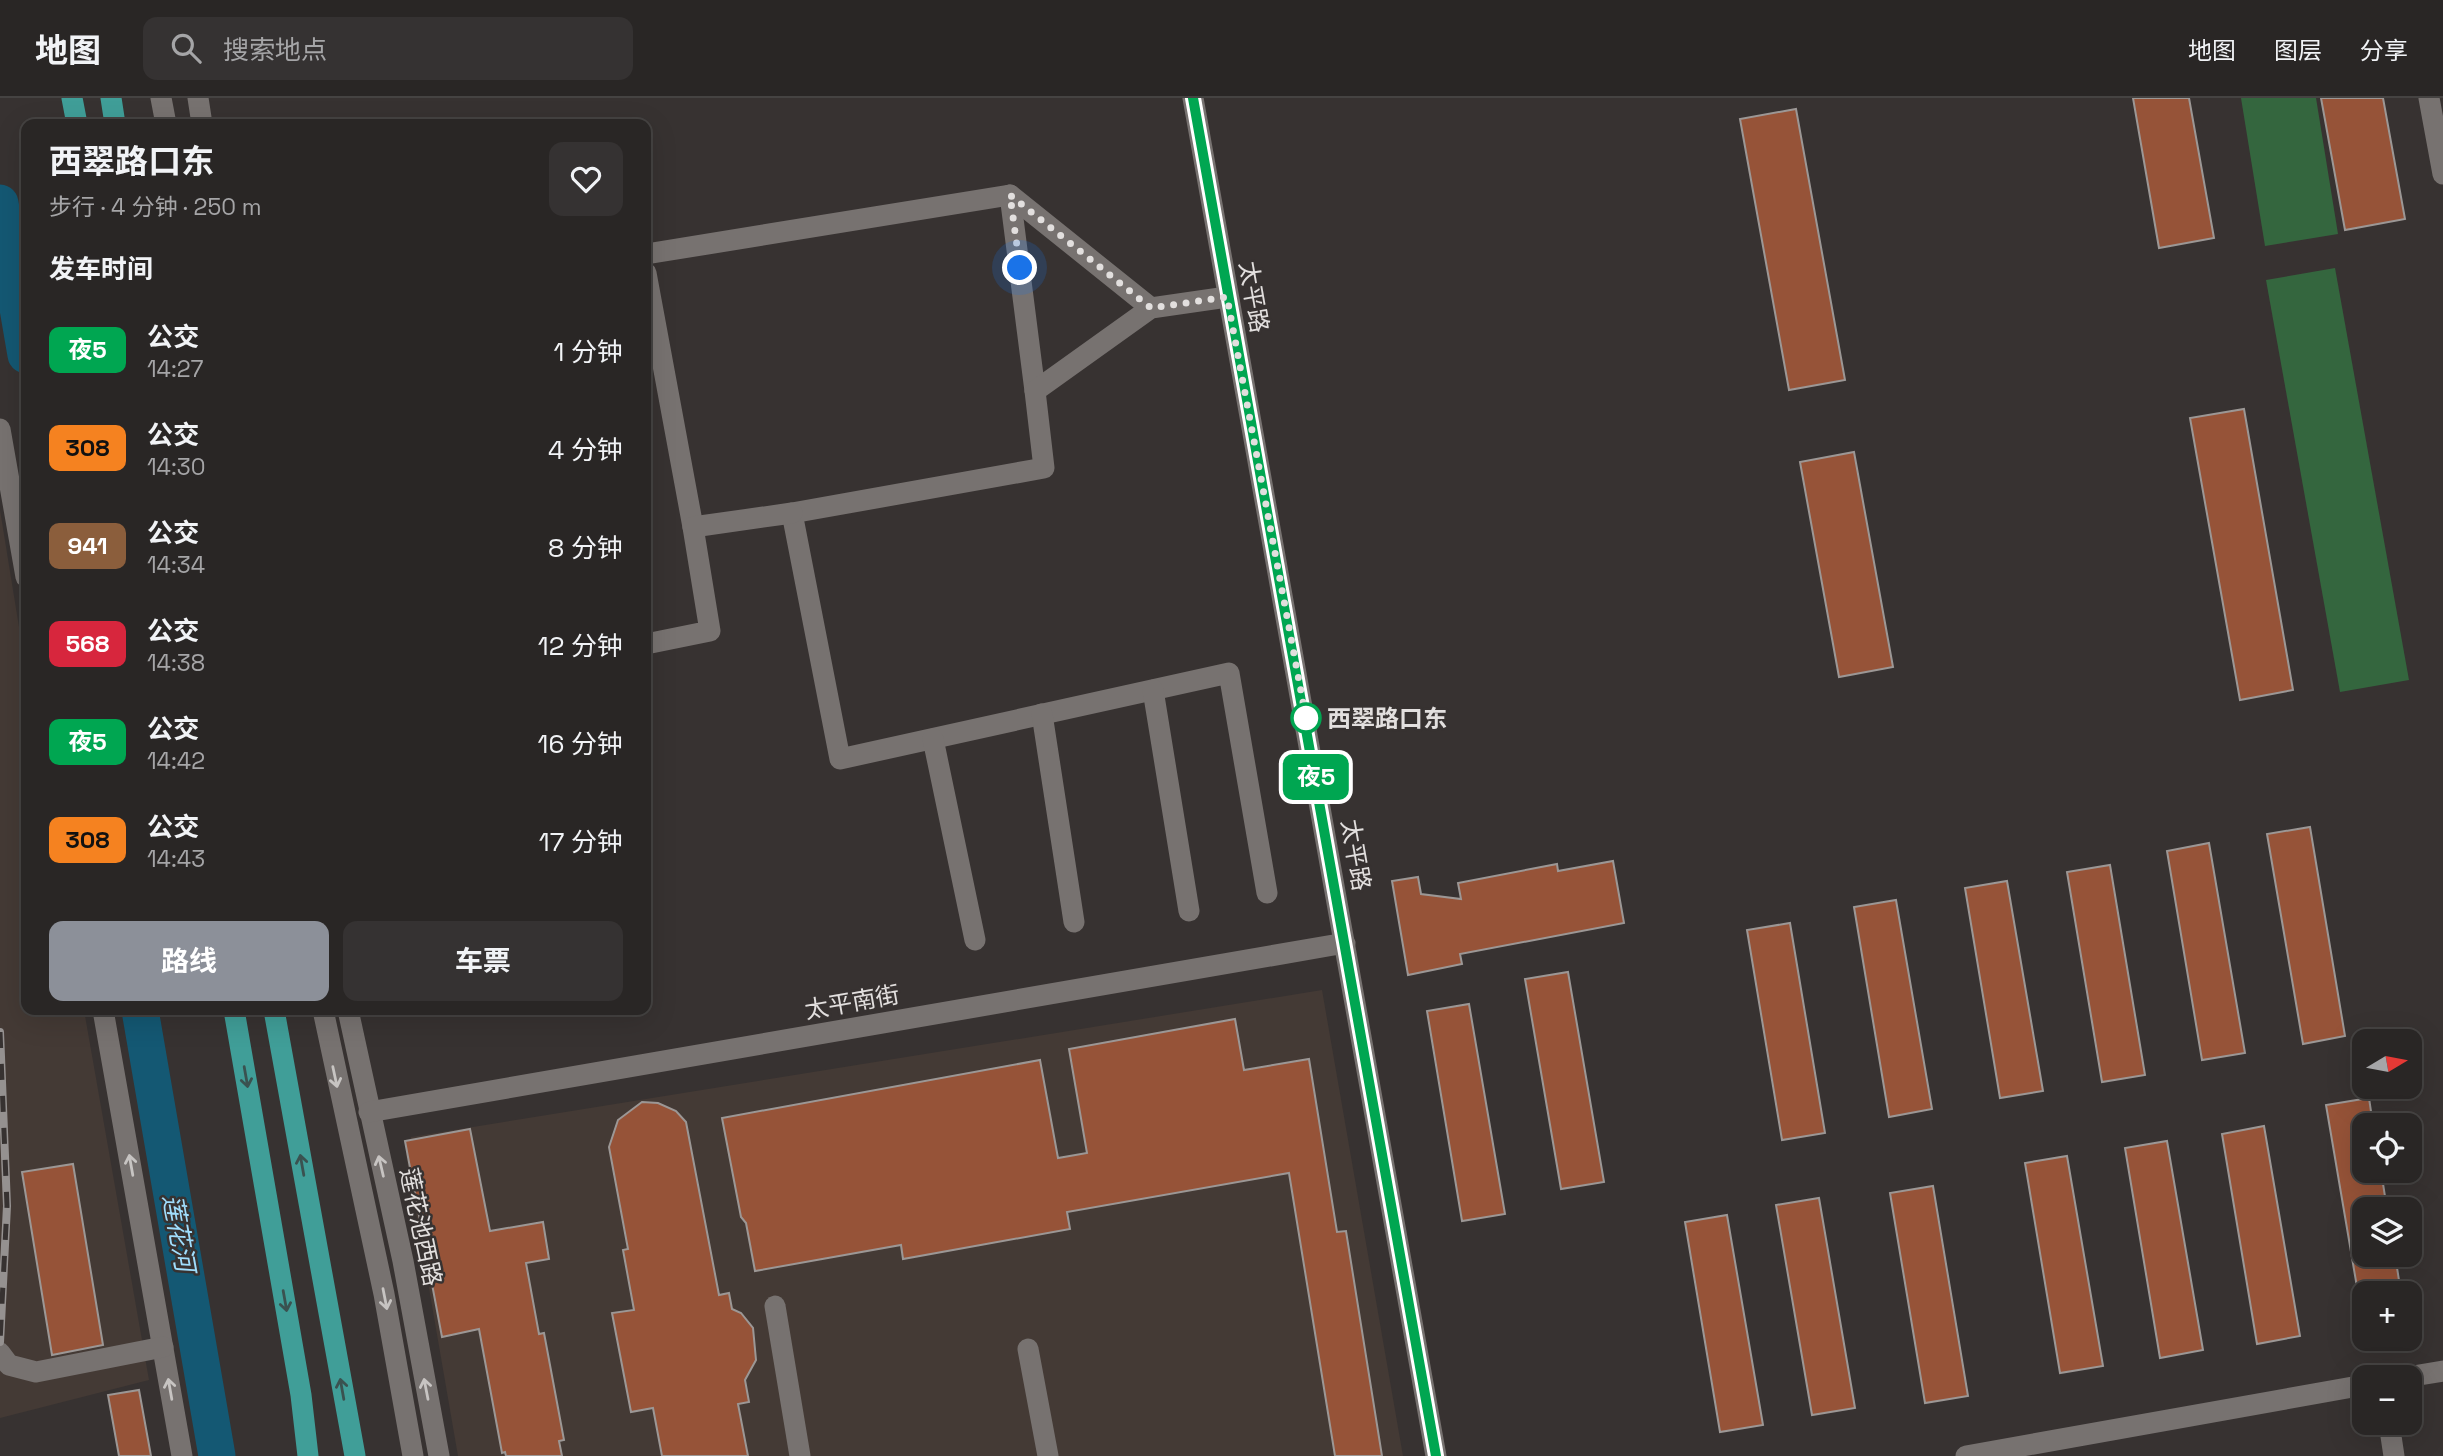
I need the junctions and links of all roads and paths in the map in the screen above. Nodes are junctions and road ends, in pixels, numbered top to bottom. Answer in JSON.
{"nodes":[{"id":1,"x":72,"y":98,"type":"edge"},
{"id":2,"x":111,"y":98,"type":"edge"},
{"id":3,"x":162,"y":98,"type":"edge"},
{"id":4,"x":198,"y":98,"type":"edge"},
{"id":5,"x":1194,"y":98,"type":"edge"},
{"id":6,"x":2429,"y":98,"type":"edge"},
{"id":7,"x":76,"y":119,"type":"edge"},
{"id":8,"x":114,"y":119,"type":"edge"},
{"id":9,"x":165,"y":119,"type":"edge"},
{"id":10,"x":201,"y":119,"type":"edge"},
{"id":11,"x":2443,"y":174,"type":"edge"},
{"id":12,"x":1010,"y":195,"type":"junction"},
{"id":13,"x":651,"y":253,"type":"edge"},
{"id":14,"x":1227,"y":297,"type":"junction"},
{"id":15,"x":651,"y":300,"type":"edge"},
{"id":16,"x":1151,"y":308,"type":"junction"},
{"id":17,"x":1035,"y":391,"type":"junction"},
{"id":18,"x":0,"y":429,"type":"edge"},
{"id":19,"x":792,"y":513,"type":"junction"},
{"id":20,"x":693,"y":527,"type":"junction"},
{"id":21,"x":21,"y":549,"type":"edge"},
{"id":22,"x":651,"y":642,"type":"edge"},
{"id":23,"x":1153,"y":690,"type":"junction"},
{"id":24,"x":1042,"y":715,"type":"junction"},
{"id":25,"x":933,"y":739,"type":"junction"},
{"id":26,"x":1267,"y":893,"type":"dead end"},
{"id":27,"x":1189,"y":911,"type":"dead end"},
{"id":28,"x":1073,"y":922,"type":"dead end"},
{"id":29,"x":975,"y":940,"type":"dead end"},
{"id":30,"x":1345,"y":943,"type":"junction"},
{"id":31,"x":104,"y":1015,"type":"edge"},
{"id":32,"x":235,"y":1015,"type":"edge"},
{"id":33,"x":275,"y":1015,"type":"edge"},
{"id":34,"x":324,"y":1015,"type":"edge"},
{"id":35,"x":349,"y":1015,"type":"edge"},
{"id":36,"x":369,"y":1112,"type":"junction"},
{"id":37,"x":775,"y":1307,"type":"dead end"},
{"id":38,"x":163,"y":1347,"type":"junction"},
{"id":39,"x":1028,"y":1349,"type":"dead end"},
{"id":40,"x":0,"y":1353,"type":"edge"},
{"id":41,"x":2443,"y":1371,"type":"edge"},
{"id":42,"x":2422,"y":1374,"type":"edge"},
{"id":43,"x":2352,"y":1387,"type":"edge"},
{"id":44,"x":301,"y":1395,"type":"junction"},
{"id":45,"x":2391,"y":1435,"type":"edge"},
{"id":46,"x":182,"y":1456,"type":"edge"},
{"id":47,"x":300,"y":1456,"type":"edge"},
{"id":48,"x":308,"y":1456,"type":"edge"},
{"id":49,"x":316,"y":1456,"type":"edge"},
{"id":50,"x":355,"y":1456,"type":"edge"},
{"id":51,"x":413,"y":1456,"type":"edge"},
{"id":52,"x":439,"y":1456,"type":"edge"},
{"id":53,"x":800,"y":1456,"type":"edge"},
{"id":54,"x":1048,"y":1456,"type":"edge"},
{"id":55,"x":1436,"y":1456,"type":"edge"},
{"id":56,"x":1966,"y":1456,"type":"edge"},
{"id":57,"x":2394,"y":1456,"type":"edge"}],
"edges":[{"from":1,"to":7,"type":"highway"},
{"from":2,"to":8,"type":"highway"},
{"from":3,"to":9,"type":"street"},
{"from":4,"to":10,"type":"street"},
{"from":5,"to":14,"type":"street","name":"太平路"},
{"from":6,"to":11,"type":"street"},
{"from":12,"to":13,"type":"street"},
{"from":12,"to":16,"type":"street"},
{"from":12,"to":17,"type":"street"},
{"from":14,"to":16,"type":"street"},
{"from":14,"to":30,"type":"street","name":"太平路"},
{"from":15,"to":20,"type":"street"},
{"from":16,"to":17,"type":"street"},
{"from":17,"to":19,"type":"street"},
{"from":18,"to":21,"type":"street"},
{"from":19,"to":20,"type":"street"},
{"from":19,"to":25,"type":"street"},
{"from":20,"to":22,"type":"street"},
{"from":23,"to":24,"type":"street"},
{"from":23,"to":26,"type":"street"},
{"from":23,"to":27,"type":"street"},
{"from":24,"to":25,"type":"street"},
{"from":24,"to":28,"type":"street"},
{"from":25,"to":29,"type":"street"},
{"from":30,"to":36,"type":"street","name":"太平南街"},
{"from":30,"to":55,"type":"street","name":"太平路"},
{"from":38,"to":31,"type":"street","one_way":true},
{"from":32,"to":44,"type":"highway","one_way":true},
{"from":50,"to":33,"type":"highway","one_way":true},
{"from":34,"to":51,"type":"street","name":"莲花池西路","one_way":true},
{"from":35,"to":36,"type":"street","name":"莲花池西路"},
{"from":52,"to":36,"type":"street","name":"莲花池西路","one_way":true},
{"from":37,"to":53,"type":"street"},
{"from":38,"to":40,"type":"street"},
{"from":46,"to":38,"type":"street","one_way":true},
{"from":39,"to":54,"type":"street"},
{"from":41,"to":42,"type":"street"},
{"from":43,"to":56,"type":"street"},
{"from":44,"to":47,"type":"street"},
{"from":44,"to":48,"type":"highway"},
{"from":44,"to":49,"type":"highway"},
{"from":45,"to":57,"type":"street"}]}
